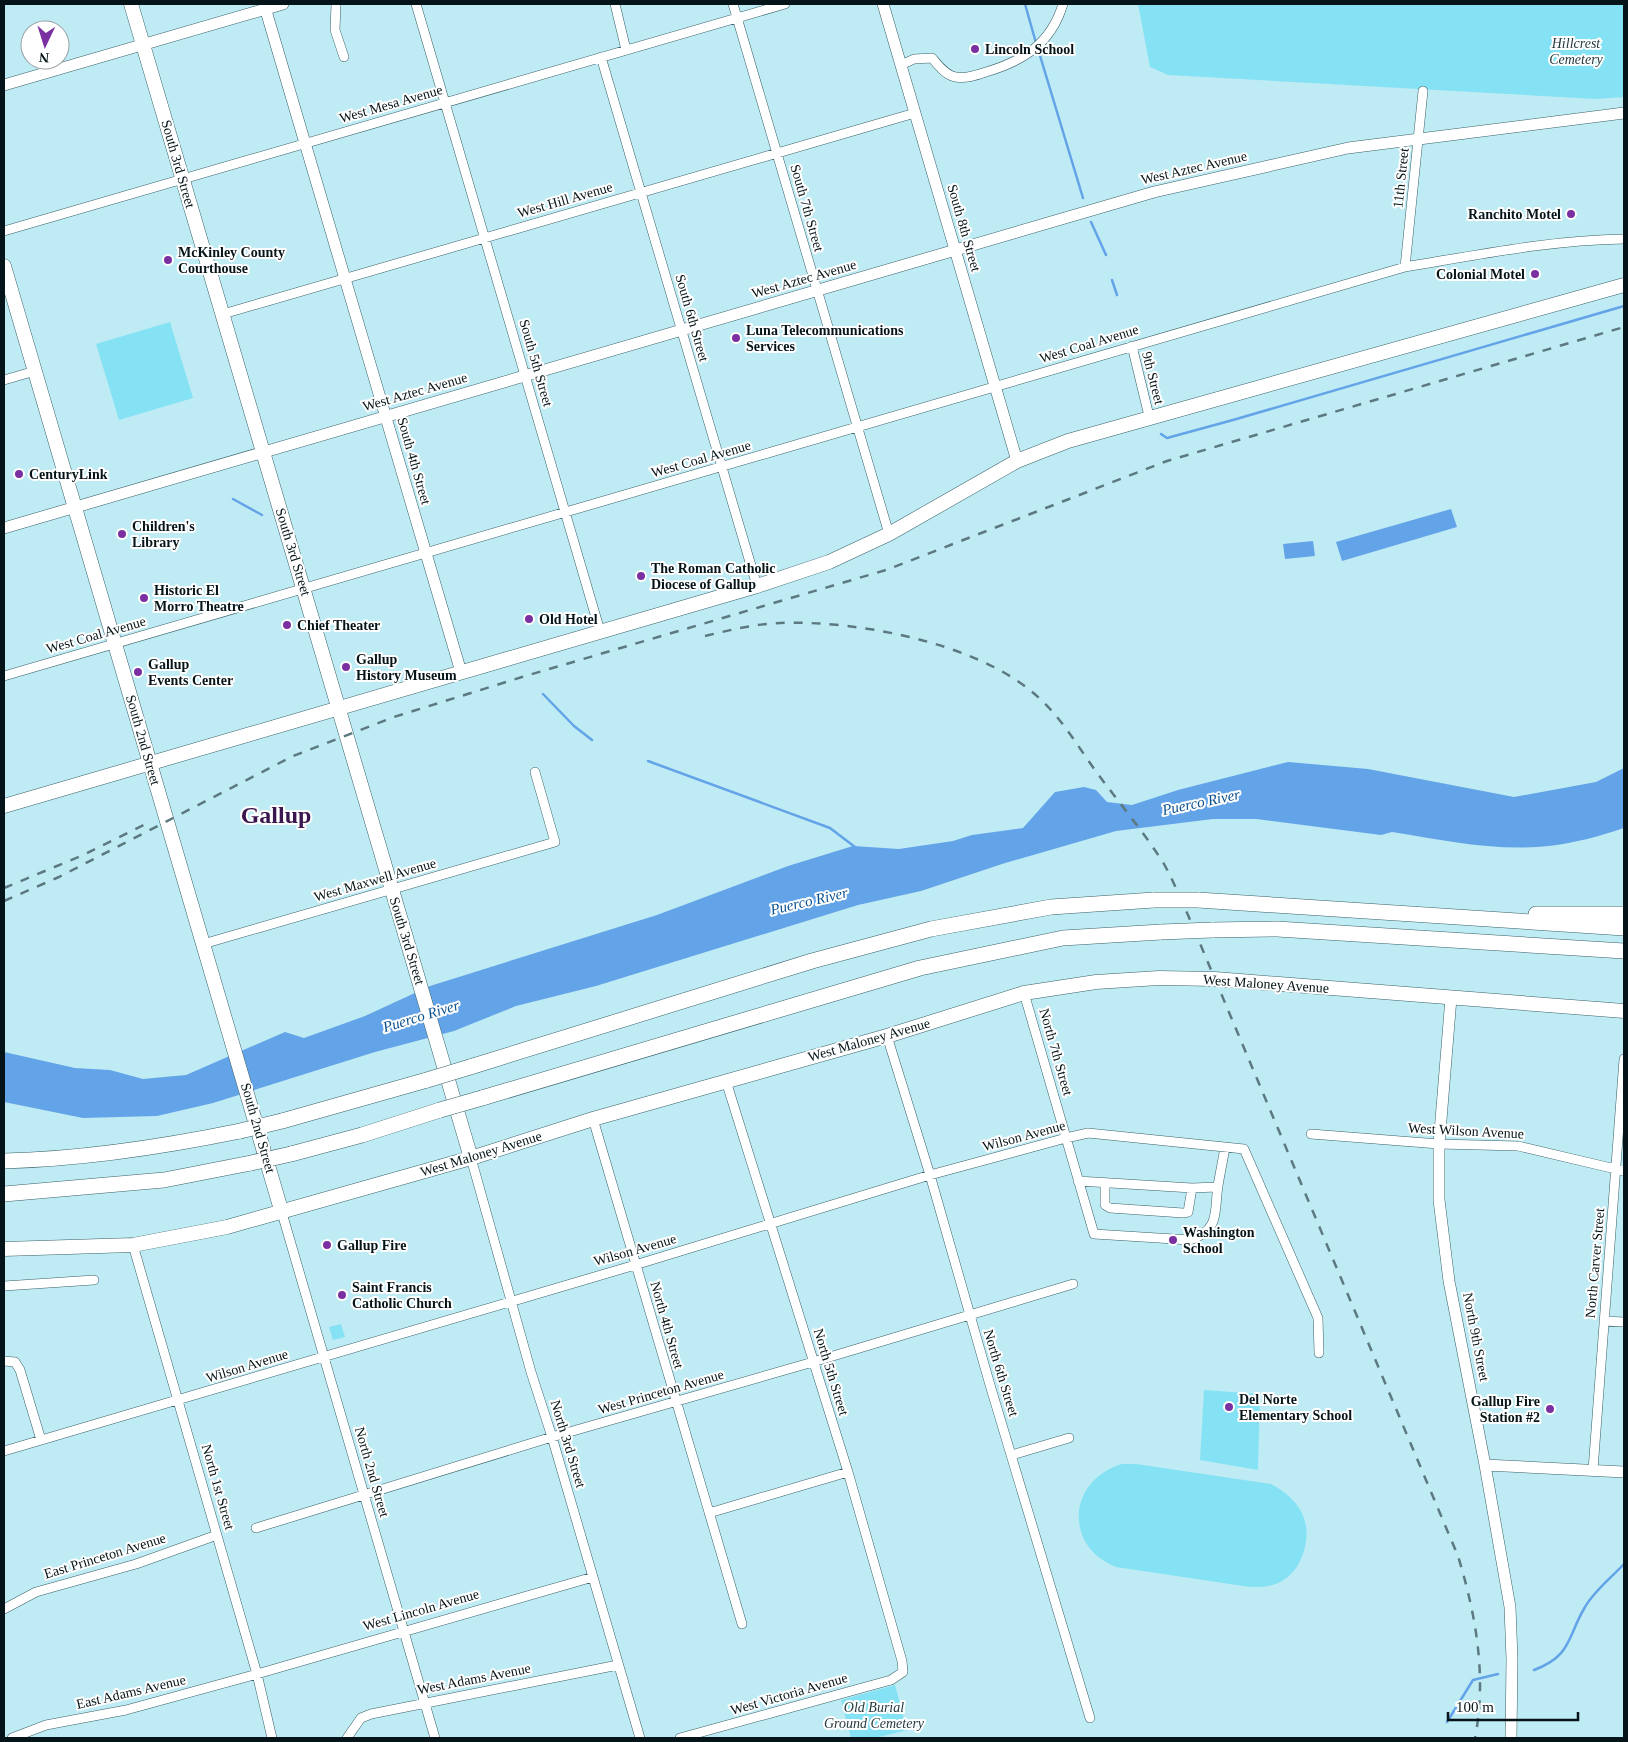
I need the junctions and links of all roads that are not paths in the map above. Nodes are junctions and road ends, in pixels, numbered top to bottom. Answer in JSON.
{"nodes":[{"id":1,"x":131,"y":4,"type":"edge"},
{"id":2,"x":283,"y":4,"type":"edge"},
{"id":3,"x":336,"y":4,"type":"edge"},
{"id":4,"x":416,"y":4,"type":"edge"},
{"id":5,"x":615,"y":4,"type":"edge"},
{"id":6,"x":733,"y":4,"type":"edge"},
{"id":7,"x":785,"y":4,"type":"edge"},
{"id":8,"x":883,"y":4,"type":"edge"},
{"id":9,"x":1063,"y":4,"type":"edge"},
{"id":10,"x":265,"y":6,"type":"edge"},
{"id":11,"x":737,"y":18,"type":"junction"},
{"id":12,"x":143,"y":44,"type":"junction"},
{"id":13,"x":626,"y":50,"type":"junction"},
{"id":14,"x":344,"y":57,"type":"dead end"},
{"id":15,"x":601,"y":57,"type":"junction"},
{"id":16,"x":901,"y":65,"type":"junction"},
{"id":17,"x":4,"y":85,"type":"edge"},
{"id":18,"x":1423,"y":91,"type":"dead end"},
{"id":19,"x":444,"y":103,"type":"junction"},
{"id":20,"x":1624,"y":112,"type":"edge"},
{"id":21,"x":915,"y":113,"type":"junction"},
{"id":22,"x":1418,"y":139,"type":"junction"},
{"id":23,"x":305,"y":144,"type":"junction"},
{"id":24,"x":777,"y":153,"type":"junction"},
{"id":25,"x":183,"y":179,"type":"junction"},
{"id":26,"x":641,"y":193,"type":"junction"},
{"id":27,"x":4,"y":231,"type":"edge"},
{"id":28,"x":1624,"y":234,"type":"edge"},
{"id":29,"x":484,"y":238,"type":"junction"},
{"id":30,"x":1624,"y":239,"type":"edge"},
{"id":31,"x":1596,"y":240,"type":"junction"},
{"id":32,"x":955,"y":251,"type":"junction"},
{"id":33,"x":4,"y":266,"type":"edge"},
{"id":34,"x":1405,"y":267,"type":"junction"},
{"id":35,"x":345,"y":279,"type":"junction"},
{"id":36,"x":1624,"y":285,"type":"edge"},
{"id":37,"x":817,"y":291,"type":"junction"},
{"id":38,"x":223,"y":314,"type":"junction"},
{"id":39,"x":682,"y":330,"type":"junction"},
{"id":40,"x":1132,"y":346,"type":"junction"},
{"id":41,"x":34,"y":371,"type":"junction"},
{"id":42,"x":524,"y":376,"type":"junction"},
{"id":43,"x":4,"y":380,"type":"edge"},
{"id":44,"x":995,"y":387,"type":"junction"},
{"id":45,"x":1149,"y":416,"type":"junction"},
{"id":46,"x":386,"y":417,"type":"junction"},
{"id":47,"x":857,"y":427,"type":"junction"},
{"id":48,"x":263,"y":452,"type":"junction"},
{"id":49,"x":1017,"y":461,"type":"junction"},
{"id":50,"x":722,"y":467,"type":"junction"},
{"id":51,"x":75,"y":507,"type":"junction"},
{"id":52,"x":566,"y":513,"type":"junction"},
{"id":53,"x":4,"y":528,"type":"edge"},
{"id":54,"x":889,"y":534,"type":"junction"},
{"id":55,"x":426,"y":554,"type":"junction"},
{"id":56,"x":757,"y":586,"type":"junction"},
{"id":57,"x":304,"y":588,"type":"junction"},
{"id":58,"x":600,"y":632,"type":"junction"},
{"id":59,"x":115,"y":644,"type":"junction"},
{"id":60,"x":461,"y":672,"type":"junction"},
{"id":61,"x":4,"y":676,"type":"edge"},
{"id":62,"x":338,"y":708,"type":"junction"},
{"id":63,"x":150,"y":762,"type":"junction"},
{"id":64,"x":535,"y":772,"type":"dead end"},
{"id":65,"x":4,"y":806,"type":"edge"},
{"id":66,"x":392,"y":889,"type":"junction"},
{"id":67,"x":1402,"y":913,"type":"junction"},
{"id":68,"x":1624,"y":914,"type":"edge"},
{"id":69,"x":1624,"y":928,"type":"edge"},
{"id":70,"x":203,"y":944,"type":"junction"},
{"id":71,"x":1540,"y":945,"type":"junction"},
{"id":72,"x":1624,"y":951,"type":"edge"},
{"id":73,"x":1624,"y":959,"type":"edge"},
{"id":74,"x":1024,"y":993,"type":"junction"},
{"id":75,"x":1451,"y":998,"type":"junction"},
{"id":76,"x":1624,"y":1011,"type":"edge"},
{"id":77,"x":887,"y":1036,"type":"junction"},
{"id":78,"x":1624,"y":1059,"type":"edge"},
{"id":79,"x":726,"y":1081,"type":"junction"},
{"id":80,"x":593,"y":1119,"type":"junction"},
{"id":81,"x":1311,"y":1134,"type":"dead end"},
{"id":82,"x":1066,"y":1138,"type":"junction"},
{"id":83,"x":1439,"y":1144,"type":"junction"},
{"id":84,"x":1225,"y":1147,"type":"junction"},
{"id":85,"x":471,"y":1158,"type":"junction"},
{"id":86,"x":4,"y":1161,"type":"edge"},
{"id":87,"x":1620,"y":1171,"type":"edge"},
{"id":88,"x":930,"y":1175,"type":"junction"},
{"id":89,"x":1078,"y":1182,"type":"junction"},
{"id":90,"x":1105,"y":1183,"type":"junction"},
{"id":91,"x":1217,"y":1187,"type":"junction"},
{"id":92,"x":1192,"y":1188,"type":"junction"},
{"id":93,"x":4,"y":1194,"type":"edge"},
{"id":94,"x":282,"y":1213,"type":"junction"},
{"id":95,"x":771,"y":1224,"type":"junction"},
{"id":96,"x":133,"y":1245,"type":"junction"},
{"id":97,"x":4,"y":1249,"type":"edge"},
{"id":98,"x":635,"y":1265,"type":"junction"},
{"id":99,"x":94,"y":1280,"type":"dead end"},
{"id":100,"x":1074,"y":1284,"type":"dead end"},
{"id":101,"x":4,"y":1286,"type":"edge"},
{"id":102,"x":510,"y":1301,"type":"junction"},
{"id":103,"x":970,"y":1316,"type":"junction"},
{"id":104,"x":1604,"y":1321,"type":"junction"},
{"id":105,"x":1624,"y":1322,"type":"edge"},
{"id":106,"x":1319,"y":1353,"type":"dead end"},
{"id":107,"x":326,"y":1357,"type":"junction"},
{"id":108,"x":4,"y":1361,"type":"edge"},
{"id":109,"x":813,"y":1362,"type":"junction"},
{"id":110,"x":178,"y":1400,"type":"junction"},
{"id":111,"x":676,"y":1402,"type":"junction"},
{"id":112,"x":552,"y":1437,"type":"junction"},
{"id":113,"x":1069,"y":1438,"type":"dead end"},
{"id":114,"x":40,"y":1440,"type":"junction"},
{"id":115,"x":4,"y":1451,"type":"edge"},
{"id":116,"x":1012,"y":1455,"type":"junction"},
{"id":117,"x":1485,"y":1465,"type":"junction"},
{"id":118,"x":1593,"y":1470,"type":"junction"},
{"id":119,"x":848,"y":1472,"type":"junction"},
{"id":120,"x":1624,"y":1472,"type":"edge"},
{"id":121,"x":364,"y":1496,"type":"junction"},
{"id":122,"x":709,"y":1512,"type":"junction"},
{"id":123,"x":256,"y":1528,"type":"dead end"},
{"id":124,"x":217,"y":1535,"type":"junction"},
{"id":125,"x":593,"y":1577,"type":"junction"},
{"id":126,"x":4,"y":1609,"type":"edge"},
{"id":127,"x":742,"y":1624,"type":"dead end"},
{"id":128,"x":403,"y":1631,"type":"junction"},
{"id":129,"x":618,"y":1665,"type":"junction"},
{"id":130,"x":903,"y":1672,"type":"joint"},
{"id":131,"x":257,"y":1674,"type":"junction"},
{"id":132,"x":424,"y":1703,"type":"junction"},
{"id":133,"x":1090,"y":1718,"type":"dead end"},
{"id":134,"x":12,"y":1738,"type":"edge"},
{"id":135,"x":272,"y":1738,"type":"edge"},
{"id":136,"x":346,"y":1738,"type":"edge"},
{"id":137,"x":435,"y":1738,"type":"edge"},
{"id":138,"x":640,"y":1738,"type":"edge"},
{"id":139,"x":680,"y":1738,"type":"edge"},
{"id":140,"x":1511,"y":1738,"type":"edge"}],
"edges":[{"from":1,"to":12,"type":"main road","name":"South 3rd Street"},
{"from":2,"to":10,"type":"main road"},
{"from":3,"to":14,"type":"street"},
{"from":4,"to":19,"type":"street"},
{"from":5,"to":13,"type":"street"},
{"from":6,"to":11,"type":"street","name":"South 7th Street"},
{"from":7,"to":11,"type":"street","name":"West Mesa Avenue"},
{"from":8,"to":16,"type":"main road","name":"South 8th Street"},
{"from":9,"to":16,"type":"street"},
{"from":10,"to":12,"type":"main road"},
{"from":10,"to":23,"type":"main road"},
{"from":11,"to":13,"type":"street","name":"West Mesa Avenue"},
{"from":11,"to":24,"type":"street","name":"South 7th Street"},
{"from":12,"to":17,"type":"main road"},
{"from":12,"to":25,"type":"main road","name":"South 3rd Street"},
{"from":13,"to":15,"type":"street","name":"West Mesa Avenue"},
{"from":15,"to":19,"type":"street","name":"West Mesa Avenue"},
{"from":15,"to":26,"type":"street","name":"South 6th Street"},
{"from":16,"to":21,"type":"main road","name":"South 8th Street"},
{"from":18,"to":22,"type":"street","name":"11th Street"},
{"from":19,"to":23,"type":"street","name":"West Mesa Avenue"},
{"from":19,"to":29,"type":"street","name":"South 5th Street"},
{"from":20,"to":22,"type":"main road","name":"West Aztec Avenue"},
{"from":21,"to":24,"type":"street","name":"West Hill Avenue"},
{"from":21,"to":32,"type":"main road","name":"South 8th Street"},
{"from":22,"to":32,"type":"main road","name":"West Aztec Avenue"},
{"from":22,"to":34,"type":"street","name":"11th Street"},
{"from":23,"to":25,"type":"street","name":"West Mesa Avenue"},
{"from":23,"to":35,"type":"main road","name":"South 4th Street"},
{"from":24,"to":26,"type":"street","name":"West Hill Avenue"},
{"from":24,"to":37,"type":"street","name":"South 7th Street"},
{"from":25,"to":27,"type":"street","name":"West Mesa Avenue"},
{"from":25,"to":38,"type":"main road","name":"South 3rd Street"},
{"from":26,"to":29,"type":"street","name":"West Hill Avenue"},
{"from":26,"to":39,"type":"street","name":"South 6th Street"},
{"from":28,"to":31,"type":"street"},
{"from":29,"to":35,"type":"street","name":"West Hill Avenue"},
{"from":29,"to":42,"type":"street","name":"South 5th Street"},
{"from":30,"to":31,"type":"street"},
{"from":31,"to":34,"type":"street","name":"West Coal Avenue"},
{"from":32,"to":37,"type":"main road","name":"West Aztec Avenue"},
{"from":32,"to":44,"type":"main road","name":"South 8th Street"},
{"from":33,"to":41,"type":"main road","name":"South 2nd Street"},
{"from":34,"to":40,"type":"street","name":"West Coal Avenue"},
{"from":35,"to":38,"type":"street","name":"West Hill Avenue"},
{"from":35,"to":46,"type":"main road","name":"South 4th Street"},
{"from":36,"to":45,"type":"main road"},
{"from":37,"to":39,"type":"main road","name":"West Aztec Avenue"},
{"from":37,"to":47,"type":"street","name":"South 7th Street"},
{"from":38,"to":48,"type":"main road","name":"South 3rd Street"},
{"from":39,"to":42,"type":"main road","name":"West Aztec Avenue"},
{"from":39,"to":50,"type":"street","name":"South 6th Street"},
{"from":40,"to":44,"type":"street","name":"West Coal Avenue"},
{"from":40,"to":45,"type":"street","name":"9th Street"},
{"from":41,"to":43,"type":"street"},
{"from":41,"to":51,"type":"main road","name":"South 2nd Street"},
{"from":42,"to":46,"type":"main road","name":"West Aztec Avenue"},
{"from":42,"to":52,"type":"street","name":"South 5th Street"},
{"from":44,"to":47,"type":"street","name":"West Coal Avenue"},
{"from":44,"to":49,"type":"main road","name":"South 8th Street"},
{"from":45,"to":49,"type":"main road"},
{"from":46,"to":48,"type":"main road","name":"West Aztec Avenue"},
{"from":46,"to":55,"type":"main road","name":"South 4th Street"},
{"from":47,"to":50,"type":"street","name":"West Coal Avenue"},
{"from":47,"to":54,"type":"street","name":"South 7th Street"},
{"from":48,"to":51,"type":"main road","name":"West Aztec Avenue"},
{"from":48,"to":57,"type":"main road","name":"South 3rd Street"},
{"from":49,"to":54,"type":"main road"},
{"from":50,"to":52,"type":"street","name":"West Coal Avenue"},
{"from":50,"to":56,"type":"street","name":"South 6th Street"},
{"from":51,"to":53,"type":"main road","name":"West Aztec Avenue"},
{"from":51,"to":59,"type":"main road","name":"South 2nd Street"},
{"from":52,"to":55,"type":"street","name":"West Coal Avenue"},
{"from":52,"to":58,"type":"street","name":"South 5th Street"},
{"from":54,"to":56,"type":"main road"},
{"from":55,"to":57,"type":"street","name":"West Coal Avenue"},
{"from":55,"to":60,"type":"main road","name":"South 4th Street"},
{"from":56,"to":58,"type":"main road"},
{"from":57,"to":59,"type":"street","name":"West Coal Avenue"},
{"from":57,"to":62,"type":"main road","name":"South 3rd Street"},
{"from":58,"to":60,"type":"main road"},
{"from":59,"to":61,"type":"street","name":"West Coal Avenue"},
{"from":59,"to":63,"type":"main road","name":"South 2nd Street"},
{"from":60,"to":62,"type":"main road"},
{"from":62,"to":63,"type":"main road"},
{"from":62,"to":66,"type":"main road","name":"South 3rd Street"},
{"from":63,"to":65,"type":"main road"},
{"from":63,"to":70,"type":"main road","name":"South 2nd Street"},
{"from":64,"to":66,"type":"street","name":"West Maxwell Avenue"},
{"from":66,"to":70,"type":"street","name":"West Maxwell Avenue"},
{"from":66,"to":85,"type":"main road","name":"South 3rd Street"},
{"from":67,"to":68,"type":"highway"},
{"from":67,"to":69,"type":"highway"},
{"from":67,"to":86,"type":"highway","bridge":true},
{"from":70,"to":94,"type":"main road","name":"South 2nd Street"},
{"from":71,"to":72,"type":"highway"},
{"from":71,"to":73,"type":"highway"},
{"from":71,"to":93,"type":"highway","bridge":true},
{"from":74,"to":75,"type":"main road","name":"West Maloney Avenue"},
{"from":74,"to":77,"type":"main road","name":"West Maloney Avenue"},
{"from":74,"to":82,"type":"street","name":"North 7th Street"},
{"from":75,"to":76,"type":"main road","name":"West Maloney Avenue"},
{"from":75,"to":83,"type":"main road","name":"North 9th Street"},
{"from":77,"to":79,"type":"main road","name":"West Maloney Avenue"},
{"from":77,"to":88,"type":"street","name":"North 6th Street"},
{"from":78,"to":87,"type":"street","name":"North Carver Street"},
{"from":79,"to":80,"type":"main road","name":"West Maloney Avenue"},
{"from":79,"to":95,"type":"street","name":"North 5th Street"},
{"from":80,"to":85,"type":"main road","name":"West Maloney Avenue"},
{"from":80,"to":98,"type":"street","name":"North 4th Street"},
{"from":81,"to":83,"type":"street","name":"West Wilson Avenue"},
{"from":82,"to":84,"type":"street","name":"Wilson Avenue"},
{"from":82,"to":88,"type":"street","name":"Wilson Avenue"},
{"from":82,"to":89,"type":"street","name":"North 7th Street"},
{"from":83,"to":87,"type":"street","name":"West Wilson Avenue"},
{"from":83,"to":117,"type":"main road","name":"North 9th Street"},
{"from":84,"to":91,"type":"street"},
{"from":84,"to":106,"type":"street","name":"Wilson Avenue"},
{"from":85,"to":94,"type":"main road","name":"West Maloney Avenue"},
{"from":85,"to":102,"type":"street","name":"North 3rd Street"},
{"from":87,"to":104,"type":"street","name":"North Carver Street"},
{"from":88,"to":95,"type":"street","name":"Wilson Avenue"},
{"from":88,"to":103,"type":"street","name":"North 6th Street"},
{"from":89,"to":90,"type":"street"},
{"from":89,"to":91,"type":"street","name":"North 7th Street"},
{"from":90,"to":92,"type":"street"},
{"from":90,"to":92,"type":"street"},
{"from":91,"to":92,"type":"street"},
{"from":94,"to":96,"type":"main road","name":"West Maloney Avenue"},
{"from":94,"to":107,"type":"street","name":"North 2nd Street"},
{"from":95,"to":98,"type":"street","name":"Wilson Avenue"},
{"from":95,"to":109,"type":"street","name":"North 5th Street"},
{"from":96,"to":97,"type":"main road","name":"West Maloney Avenue"},
{"from":96,"to":110,"type":"street","name":"North 1st Street"},
{"from":98,"to":102,"type":"street","name":"Wilson Avenue"},
{"from":98,"to":111,"type":"street","name":"North 4th Street"},
{"from":99,"to":101,"type":"street"},
{"from":100,"to":103,"type":"street","name":"West Princeton Avenue"},
{"from":102,"to":107,"type":"street","name":"Wilson Avenue"},
{"from":102,"to":112,"type":"street","name":"North 3rd Street"},
{"from":103,"to":109,"type":"street","name":"West Princeton Avenue"},
{"from":103,"to":116,"type":"street","name":"North 6th Street"},
{"from":104,"to":105,"type":"street"},
{"from":104,"to":118,"type":"street","name":"North Carver Street"},
{"from":107,"to":110,"type":"street","name":"Wilson Avenue"},
{"from":107,"to":121,"type":"street","name":"North 2nd Street"},
{"from":108,"to":114,"type":"street"},
{"from":109,"to":111,"type":"street","name":"West Princeton Avenue"},
{"from":109,"to":119,"type":"street","name":"North 5th Street"},
{"from":110,"to":114,"type":"street","name":"Wilson Avenue"},
{"from":110,"to":124,"type":"street","name":"North 1st Street"},
{"from":111,"to":112,"type":"street","name":"West Princeton Avenue"},
{"from":111,"to":122,"type":"street","name":"North 4th Street"},
{"from":112,"to":121,"type":"street","name":"West Princeton Avenue"},
{"from":112,"to":125,"type":"street","name":"North 3rd Street"},
{"from":113,"to":116,"type":"street"},
{"from":114,"to":115,"type":"street","name":"Wilson Avenue"},
{"from":116,"to":133,"type":"street","name":"North 6th Street"},
{"from":117,"to":118,"type":"main road"},
{"from":117,"to":140,"type":"main road","name":"North 9th Street"},
{"from":118,"to":120,"type":"main road"},
{"from":119,"to":122,"type":"street"},
{"from":119,"to":130,"type":"street","name":"North 5th Street"},
{"from":121,"to":123,"type":"street","name":"West Princeton Avenue"},
{"from":121,"to":128,"type":"street","name":"North 2nd Street"},
{"from":122,"to":127,"type":"street","name":"North 4th Street"},
{"from":124,"to":126,"type":"street","name":"East Princeton Avenue"},
{"from":124,"to":131,"type":"street","name":"North 1st Street"},
{"from":125,"to":128,"type":"street","name":"West Lincoln Avenue"},
{"from":125,"to":129,"type":"street","name":"North 3rd Street"},
{"from":128,"to":131,"type":"street","name":"West Lincoln Avenue"},
{"from":128,"to":132,"type":"street","name":"North 2nd Street"},
{"from":129,"to":132,"type":"street","name":"West Adams Avenue"},
{"from":129,"to":138,"type":"street","name":"North 3rd Street"},
{"from":130,"to":139,"type":"street","name":"West Victoria Avenue"},
{"from":131,"to":134,"type":"street","name":"East Adams Avenue"},
{"from":131,"to":135,"type":"street","name":"North 1st Street"},
{"from":132,"to":136,"type":"street","name":"West Adams Avenue"},
{"from":132,"to":137,"type":"street","name":"North 2nd Street"}]}
